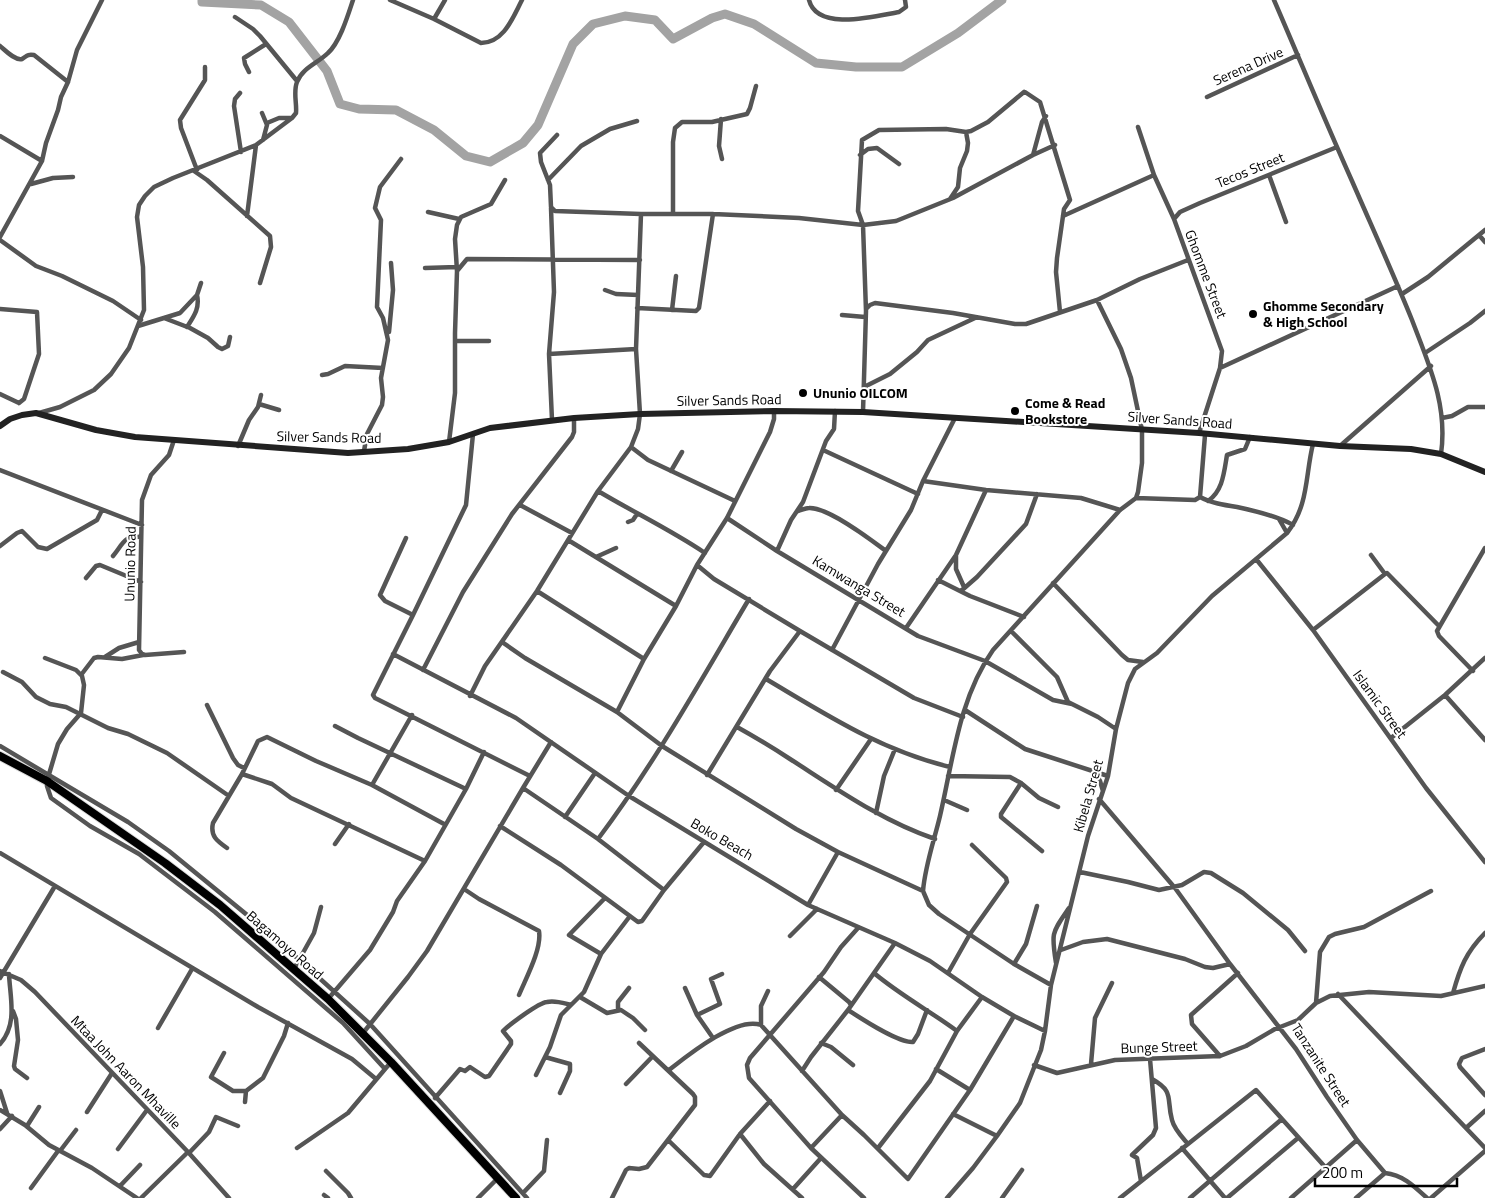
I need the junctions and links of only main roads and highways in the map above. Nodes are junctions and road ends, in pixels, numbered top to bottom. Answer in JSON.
{"nodes":[{"id":1,"x":0,"y":756,"type":"edge"},
{"id":2,"x":520,"y":1196,"type":"edge"}],
"edges":[{"from":1,"to":2,"type":"highway","name":"Bagamoyo Road"}]}
